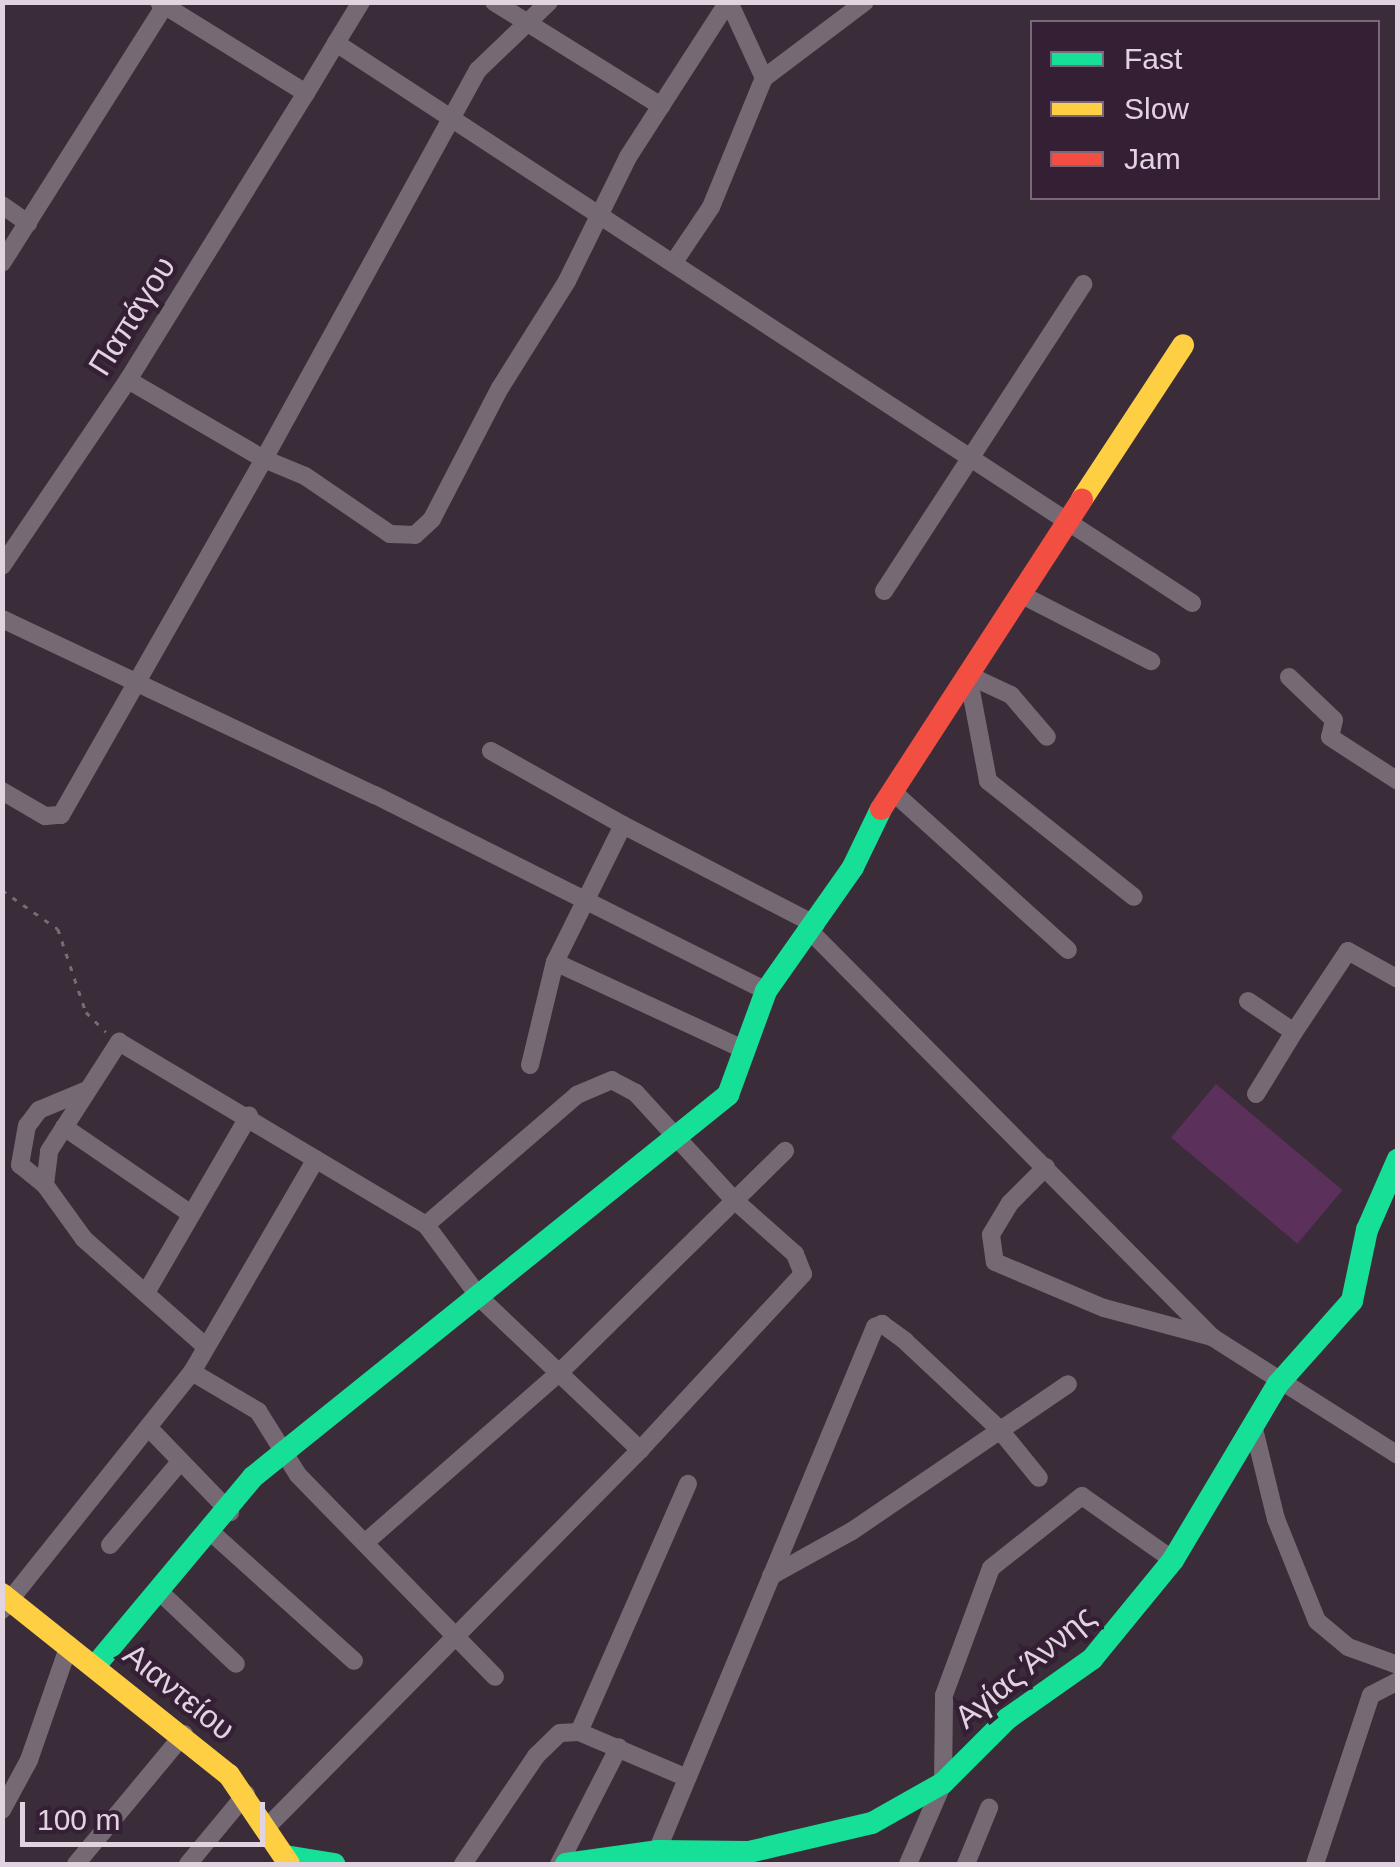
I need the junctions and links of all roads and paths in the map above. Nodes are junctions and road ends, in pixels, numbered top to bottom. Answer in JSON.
{"nodes":[{"id":1,"x":361,"y":2,"type":"edge"},
{"id":2,"x":494,"y":2,"type":"edge"},
{"id":3,"x":550,"y":2,"type":"edge"},
{"id":4,"x":729,"y":2,"type":"edge"},
{"id":5,"x":865,"y":2,"type":"edge"},
{"id":6,"x":164,"y":4,"type":"edge"},
{"id":7,"x":525,"y":25,"type":"junction"},
{"id":8,"x":336,"y":43,"type":"junction"},
{"id":9,"x":764,"y":78,"type":"junction"},
{"id":10,"x":306,"y":93,"type":"junction"},
{"id":11,"x":661,"y":106,"type":"junction"},
{"id":12,"x":450,"y":124,"type":"junction"},
{"id":13,"x":2,"y":205,"type":"edge"},
{"id":14,"x":602,"y":212,"type":"junction"},
{"id":15,"x":28,"y":224,"type":"junction"},
{"id":16,"x":674,"y":262,"type":"junction"},
{"id":17,"x":2,"y":263,"type":"edge"},
{"id":18,"x":1083,"y":284,"type":"dead end"},
{"id":19,"x":1184,"y":345,"type":"dead end"},
{"id":20,"x":128,"y":380,"type":"junction"},
{"id":21,"x":972,"y":457,"type":"junction"},
{"id":22,"x":264,"y":459,"type":"junction"},
{"id":23,"x":1066,"y":519,"type":"junction"},
{"id":24,"x":2,"y":566,"type":"edge"},
{"id":25,"x":884,"y":591,"type":"dead end"},
{"id":26,"x":1024,"y":596,"type":"junction"},
{"id":27,"x":1192,"y":603,"type":"dead end"},
{"id":28,"x":2,"y":620,"type":"edge"},
{"id":29,"x":1150,"y":661,"type":"dead end"},
{"id":30,"x":968,"y":675,"type":"junction"},
{"id":31,"x":1290,"y":677,"type":"dead end"},
{"id":32,"x":135,"y":686,"type":"junction"},
{"id":33,"x":1047,"y":737,"type":"dead end"},
{"id":34,"x":491,"y":751,"type":"dead end"},
{"id":35,"x":1398,"y":781,"type":"edge"},
{"id":36,"x":2,"y":791,"type":"edge"},
{"id":37,"x":892,"y":791,"type":"junction"},
{"id":38,"x":623,"y":825,"type":"junction"},
{"id":39,"x":2,"y":890,"type":"edge"},
{"id":40,"x":586,"y":898,"type":"junction"},
{"id":41,"x":1134,"y":898,"type":"dead end"},
{"id":42,"x":813,"y":929,"type":"junction"},
{"id":43,"x":1068,"y":950,"type":"dead end"},
{"id":44,"x":555,"y":962,"type":"junction"},
{"id":45,"x":1398,"y":979,"type":"edge"},
{"id":46,"x":766,"y":991,"type":"junction"},
{"id":47,"x":1248,"y":1001,"type":"dead end"},
{"id":48,"x":1294,"y":1032,"type":"junction"},
{"id":49,"x":119,"y":1042,"type":"junction"},
{"id":50,"x":743,"y":1049,"type":"junction"},
{"id":51,"x":530,"y":1065,"type":"dead end"},
{"id":52,"x":88,"y":1090,"type":"junction"},
{"id":53,"x":1256,"y":1094,"type":"dead end"},
{"id":54,"x":248,"y":1116,"type":"junction"},
{"id":55,"x":64,"y":1127,"type":"junction"},
{"id":56,"x":676,"y":1142,"type":"junction"},
{"id":57,"x":785,"y":1151,"type":"dead end"},
{"id":58,"x":316,"y":1159,"type":"junction"},
{"id":59,"x":1046,"y":1168,"type":"junction"},
{"id":60,"x":1396,"y":1176,"type":"edge"},
{"id":61,"x":45,"y":1184,"type":"junction"},
{"id":62,"x":733,"y":1200,"type":"junction"},
{"id":63,"x":190,"y":1214,"type":"junction"},
{"id":64,"x":426,"y":1225,"type":"junction"},
{"id":65,"x":147,"y":1291,"type":"junction"},
{"id":66,"x":480,"y":1298,"type":"junction"},
{"id":67,"x":1212,"y":1337,"type":"junction"},
{"id":68,"x":205,"y":1346,"type":"junction"},
{"id":69,"x":192,"y":1372,"type":"junction"},
{"id":70,"x":559,"y":1372,"type":"junction"},
{"id":71,"x":1068,"y":1384,"type":"dead end"},
{"id":72,"x":1278,"y":1384,"type":"junction"},
{"id":73,"x":1253,"y":1424,"type":"junction"},
{"id":74,"x":150,"y":1428,"type":"junction"},
{"id":75,"x":998,"y":1429,"type":"junction"},
{"id":76,"x":640,"y":1450,"type":"junction"},
{"id":77,"x":282,"y":1453,"type":"junction"},
{"id":78,"x":1398,"y":1455,"type":"edge"},
{"id":79,"x":180,"y":1462,"type":"junction"},
{"id":80,"x":1039,"y":1478,"type":"dead end"},
{"id":81,"x":688,"y":1484,"type":"dead end"},
{"id":82,"x":230,"y":1512,"type":"junction"},
{"id":83,"x":212,"y":1532,"type":"junction"},
{"id":84,"x":367,"y":1541,"type":"junction"},
{"id":85,"x":110,"y":1545,"type":"dead end"},
{"id":86,"x":1174,"y":1560,"type":"junction"},
{"id":87,"x":771,"y":1576,"type":"junction"},
{"id":88,"x":160,"y":1592,"type":"junction"},
{"id":89,"x":4,"y":1601,"type":"edge"},
{"id":90,"x":455,"y":1632,"type":"junction"},
{"id":91,"x":68,"y":1645,"type":"junction"},
{"id":92,"x":354,"y":1661,"type":"dead end"},
{"id":93,"x":236,"y":1664,"type":"dead end"},
{"id":94,"x":1398,"y":1665,"type":"edge"},
{"id":95,"x":94,"y":1666,"type":"junction"},
{"id":96,"x":495,"y":1677,"type":"dead end"},
{"id":97,"x":1398,"y":1680,"type":"edge"},
{"id":98,"x":580,"y":1732,"type":"junction"},
{"id":99,"x":184,"y":1734,"type":"junction"},
{"id":100,"x":619,"y":1747,"type":"junction"},
{"id":101,"x":2,"y":1764,"type":"edge"},
{"id":102,"x":23,"y":1772,"type":"junction"},
{"id":103,"x":684,"y":1777,"type":"junction"},
{"id":104,"x":944,"y":1782,"type":"junction"},
{"id":105,"x":246,"y":1794,"type":"junction"},
{"id":106,"x":989,"y":1808,"type":"dead end"},
{"id":107,"x":2,"y":1810,"type":"edge"},
{"id":108,"x":268,"y":1826,"type":"junction"},
{"id":109,"x":657,"y":1851,"type":"junction"},
{"id":110,"x":746,"y":1858,"type":"edge"},
{"id":111,"x":287,"y":1860,"type":"edge"},
{"id":112,"x":76,"y":1864,"type":"edge"},
{"id":113,"x":188,"y":1864,"type":"edge"},
{"id":114,"x":334,"y":1864,"type":"edge"},
{"id":115,"x":463,"y":1864,"type":"edge"},
{"id":116,"x":562,"y":1864,"type":"edge"},
{"id":117,"x":908,"y":1864,"type":"edge"},
{"id":118,"x":966,"y":1864,"type":"edge"},
{"id":119,"x":1315,"y":1864,"type":"edge"}],
"edges":[{"from":1,"to":8,"type":"street","name":"Παπάγου"},
{"from":2,"to":7,"type":"street"},
{"from":3,"to":7,"type":"street"},
{"from":4,"to":9,"type":"street"},
{"from":4,"to":11,"type":"street"},
{"from":5,"to":9,"type":"street"},
{"from":6,"to":10,"type":"street"},
{"from":6,"to":15,"type":"street"},
{"from":7,"to":11,"type":"street"},
{"from":7,"to":12,"type":"street"},
{"from":8,"to":10,"type":"street","name":"Παπάγου"},
{"from":8,"to":12,"type":"street"},
{"from":9,"to":16,"type":"street"},
{"from":10,"to":20,"type":"street","name":"Παπάγου"},
{"from":11,"to":14,"type":"street"},
{"from":12,"to":14,"type":"street"},
{"from":12,"to":22,"type":"street"},
{"from":13,"to":15,"type":"street"},
{"from":14,"to":16,"type":"street"},
{"from":14,"to":22,"type":"street"},
{"from":15,"to":17,"type":"street"},
{"from":16,"to":21,"type":"street"},
{"from":18,"to":21,"type":"street"},
{"from":19,"to":23,"type":"street"},
{"from":20,"to":22,"type":"street"},
{"from":20,"to":24,"type":"street","name":"Παπάγου"},
{"from":21,"to":23,"type":"street"},
{"from":21,"to":25,"type":"street"},
{"from":22,"to":32,"type":"street"},
{"from":23,"to":26,"type":"street"},
{"from":23,"to":27,"type":"street"},
{"from":26,"to":29,"type":"street"},
{"from":26,"to":30,"type":"street"},
{"from":28,"to":32,"type":"street"},
{"from":30,"to":33,"type":"street"},
{"from":30,"to":37,"type":"street"},
{"from":30,"to":41,"type":"street"},
{"from":31,"to":35,"type":"street"},
{"from":32,"to":36,"type":"street"},
{"from":32,"to":40,"type":"street"},
{"from":34,"to":38,"type":"street"},
{"from":37,"to":42,"type":"street"},
{"from":37,"to":43,"type":"street"},
{"from":38,"to":40,"type":"street"},
{"from":38,"to":42,"type":"street"},
{"from":39,"to":49,"type":"path"},
{"from":40,"to":44,"type":"street"},
{"from":40,"to":46,"type":"street"},
{"from":42,"to":46,"type":"street"},
{"from":42,"to":59,"type":"street"},
{"from":44,"to":50,"type":"street"},
{"from":44,"to":51,"type":"street"},
{"from":45,"to":48,"type":"street"},
{"from":46,"to":50,"type":"street"},
{"from":47,"to":48,"type":"street"},
{"from":48,"to":53,"type":"street"},
{"from":49,"to":52,"type":"street"},
{"from":49,"to":54,"type":"street"},
{"from":50,"to":56,"type":"street"},
{"from":52,"to":55,"type":"street"},
{"from":52,"to":61,"type":"street"},
{"from":54,"to":58,"type":"street"},
{"from":54,"to":63,"type":"street"},
{"from":55,"to":61,"type":"street"},
{"from":55,"to":63,"type":"street"},
{"from":56,"to":62,"type":"street"},
{"from":56,"to":64,"type":"street"},
{"from":56,"to":66,"type":"street"},
{"from":57,"to":62,"type":"street"},
{"from":58,"to":64,"type":"street"},
{"from":58,"to":68,"type":"street"},
{"from":59,"to":67,"type":"street"},
{"from":59,"to":67,"type":"street"},
{"from":60,"to":72,"type":"street","name":"Αγίας Άννης"},
{"from":61,"to":65,"type":"street"},
{"from":62,"to":70,"type":"street"},
{"from":62,"to":76,"type":"street"},
{"from":63,"to":65,"type":"street"},
{"from":64,"to":66,"type":"street"},
{"from":65,"to":68,"type":"street"},
{"from":66,"to":70,"type":"street"},
{"from":66,"to":77,"type":"street"},
{"from":67,"to":72,"type":"street"},
{"from":68,"to":69,"type":"street"},
{"from":69,"to":74,"type":"street"},
{"from":69,"to":77,"type":"street"},
{"from":70,"to":76,"type":"street"},
{"from":70,"to":84,"type":"street"},
{"from":71,"to":75,"type":"street"},
{"from":72,"to":73,"type":"street","name":"Αγίας Άννης"},
{"from":72,"to":78,"type":"street"},
{"from":73,"to":86,"type":"street","name":"Αγίας Άννης"},
{"from":73,"to":94,"type":"street"},
{"from":74,"to":79,"type":"street"},
{"from":74,"to":89,"type":"street"},
{"from":75,"to":80,"type":"street"},
{"from":75,"to":87,"type":"street"},
{"from":75,"to":87,"type":"street"},
{"from":76,"to":90,"type":"street"},
{"from":77,"to":82,"type":"street"},
{"from":77,"to":84,"type":"street"},
{"from":79,"to":82,"type":"street"},
{"from":79,"to":85,"type":"street"},
{"from":81,"to":98,"type":"street"},
{"from":82,"to":83,"type":"street"},
{"from":83,"to":88,"type":"street"},
{"from":83,"to":92,"type":"street"},
{"from":84,"to":90,"type":"street"},
{"from":86,"to":104,"type":"street","name":"Αγίας Άννης"},
{"from":86,"to":104,"type":"street"},
{"from":87,"to":103,"type":"street"},
{"from":88,"to":93,"type":"street"},
{"from":88,"to":95,"type":"street"},
{"from":89,"to":91,"type":"street","name":"Αιαντείου"},
{"from":90,"to":96,"type":"street"},
{"from":90,"to":108,"type":"street"},
{"from":91,"to":95,"type":"street","name":"Αιαντείου"},
{"from":91,"to":102,"type":"street"},
{"from":95,"to":99,"type":"street","name":"Αιαντείου"},
{"from":97,"to":119,"type":"street"},
{"from":98,"to":100,"type":"street"},
{"from":98,"to":115,"type":"street"},
{"from":99,"to":105,"type":"street","name":"Αιαντείου"},
{"from":99,"to":112,"type":"street"},
{"from":100,"to":103,"type":"street"},
{"from":100,"to":116,"type":"street"},
{"from":101,"to":102,"type":"street"},
{"from":102,"to":107,"type":"street"},
{"from":103,"to":109,"type":"street"},
{"from":104,"to":110,"type":"street","name":"Αγίας Άννης"},
{"from":104,"to":117,"type":"street"},
{"from":105,"to":108,"type":"street","name":"Αιαντείου"},
{"from":105,"to":113,"type":"street"},
{"from":106,"to":118,"type":"street"},
{"from":108,"to":111,"type":"street","name":"Αιαντείου"},
{"from":109,"to":110,"type":"street","name":"Αγίας Άννης"},
{"from":109,"to":116,"type":"street","name":"Αγίας Άννης"},
{"from":111,"to":114,"type":"street"}]}
